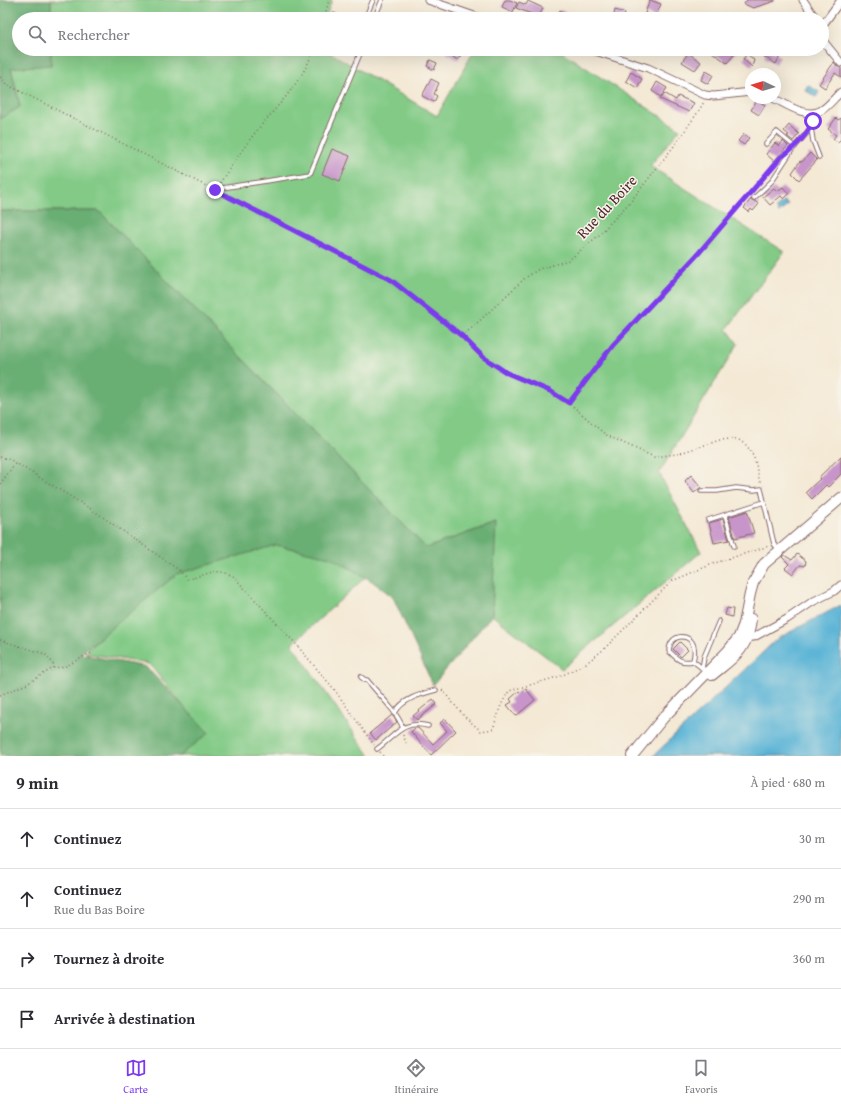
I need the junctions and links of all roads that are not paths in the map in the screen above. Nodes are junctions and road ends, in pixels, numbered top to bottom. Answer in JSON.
{"nodes":[{"id":1,"x":372,"y":0,"type":"edge"},
{"id":2,"x":382,"y":0,"type":"edge"},
{"id":3,"x":428,"y":0,"type":"edge"},
{"id":4,"x":803,"y":0,"type":"edge"},
{"id":5,"x":841,"y":0,"type":"edge"},
{"id":6,"x":368,"y":12,"type":"edge"},
{"id":7,"x":377,"y":12,"type":"edge"},
{"id":8,"x":462,"y":12,"type":"edge"},
{"id":9,"x":811,"y":12,"type":"edge"},
{"id":10,"x":829,"y":16,"type":"edge"},
{"id":11,"x":829,"y":48,"type":"edge"},
{"id":12,"x":359,"y":56,"type":"edge"},
{"id":13,"x":611,"y":56,"type":"edge"},
{"id":14,"x":841,"y":62,"type":"edge"},
{"id":15,"x":841,"y":92,"type":"edge"},
{"id":16,"x":745,"y":93,"type":"edge"},
{"id":17,"x":781,"y":102,"type":"edge"},
{"id":18,"x":816,"y":112,"type":"junction"},
{"id":19,"x":811,"y":128,"type":"junction"},
{"id":20,"x":766,"y":144,"type":"dead end"},
{"id":21,"x":794,"y":148,"type":"junction"},
{"id":22,"x":819,"y":157,"type":"dead end"},
{"id":23,"x":216,"y":189,"type":"road end"},
{"id":24,"x":754,"y":198,"type":"dead end"},
{"id":25,"x":701,"y":491,"type":"dead end"},
{"id":26,"x":841,"y":498,"type":"edge"},
{"id":27,"x":764,"y":502,"type":"junction"},
{"id":28,"x":725,"y":515,"type":"junction"},
{"id":29,"x":708,"y":520,"type":"dead end"},
{"id":30,"x":734,"y":546,"type":"dead end"},
{"id":31,"x":780,"y":550,"type":"junction"},
{"id":32,"x":841,"y":585,"type":"edge"},
{"id":33,"x":718,"y":621,"type":"dead end"},
{"id":34,"x":743,"y":637,"type":"junction"},
{"id":35,"x":693,"y":661,"type":"junction"},
{"id":36,"x":704,"y":670,"type":"junction"},
{"id":37,"x":361,"y":677,"type":"dead end"},
{"id":38,"x":436,"y":690,"type":"road end"},
{"id":39,"x":685,"y":696,"type":"junction"},
{"id":40,"x":395,"y":713,"type":"junction"},
{"id":41,"x":428,"y":726,"type":"dead end"},
{"id":42,"x":402,"y":728,"type":"junction"},
{"id":43,"x":377,"y":749,"type":"road end"},
{"id":44,"x":632,"y":756,"type":"edge"}],
"edges":[{"from":1,"to":6,"type":"lane"},
{"from":2,"to":7,"type":"lane"},
{"from":3,"to":8,"type":"street"},
{"from":4,"to":9,"type":"street"},
{"from":5,"to":10,"type":"street"},
{"from":11,"to":14,"type":"street"},
{"from":12,"to":23,"type":"lane"},
{"from":13,"to":16,"type":"street"},
{"from":15,"to":18,"type":"street"},
{"from":17,"to":18,"type":"street"},
{"from":18,"to":19,"type":"lane"},
{"from":19,"to":21,"type":"lane"},
{"from":19,"to":22,"type":"lane"},
{"from":20,"to":21,"type":"lane"},
{"from":21,"to":24,"type":"lane"},
{"from":25,"to":27,"type":"lane"},
{"from":26,"to":31,"type":"main road"},
{"from":27,"to":28,"type":"lane"},
{"from":27,"to":31,"type":"lane"},
{"from":28,"to":29,"type":"lane"},
{"from":28,"to":30,"type":"lane"},
{"from":31,"to":34,"type":"main road"},
{"from":32,"to":34,"type":"street"},
{"from":33,"to":36,"type":"lane"},
{"from":34,"to":36,"type":"main road"},
{"from":34,"to":39,"type":"main road"},
{"from":35,"to":35,"type":"lane"},
{"from":35,"to":36,"type":"lane"},
{"from":36,"to":39,"type":"main road"},
{"from":37,"to":40,"type":"lane"},
{"from":38,"to":40,"type":"lane"},
{"from":39,"to":44,"type":"main road"},
{"from":40,"to":42,"type":"lane"},
{"from":41,"to":42,"type":"lane"},
{"from":42,"to":43,"type":"lane"}]}
